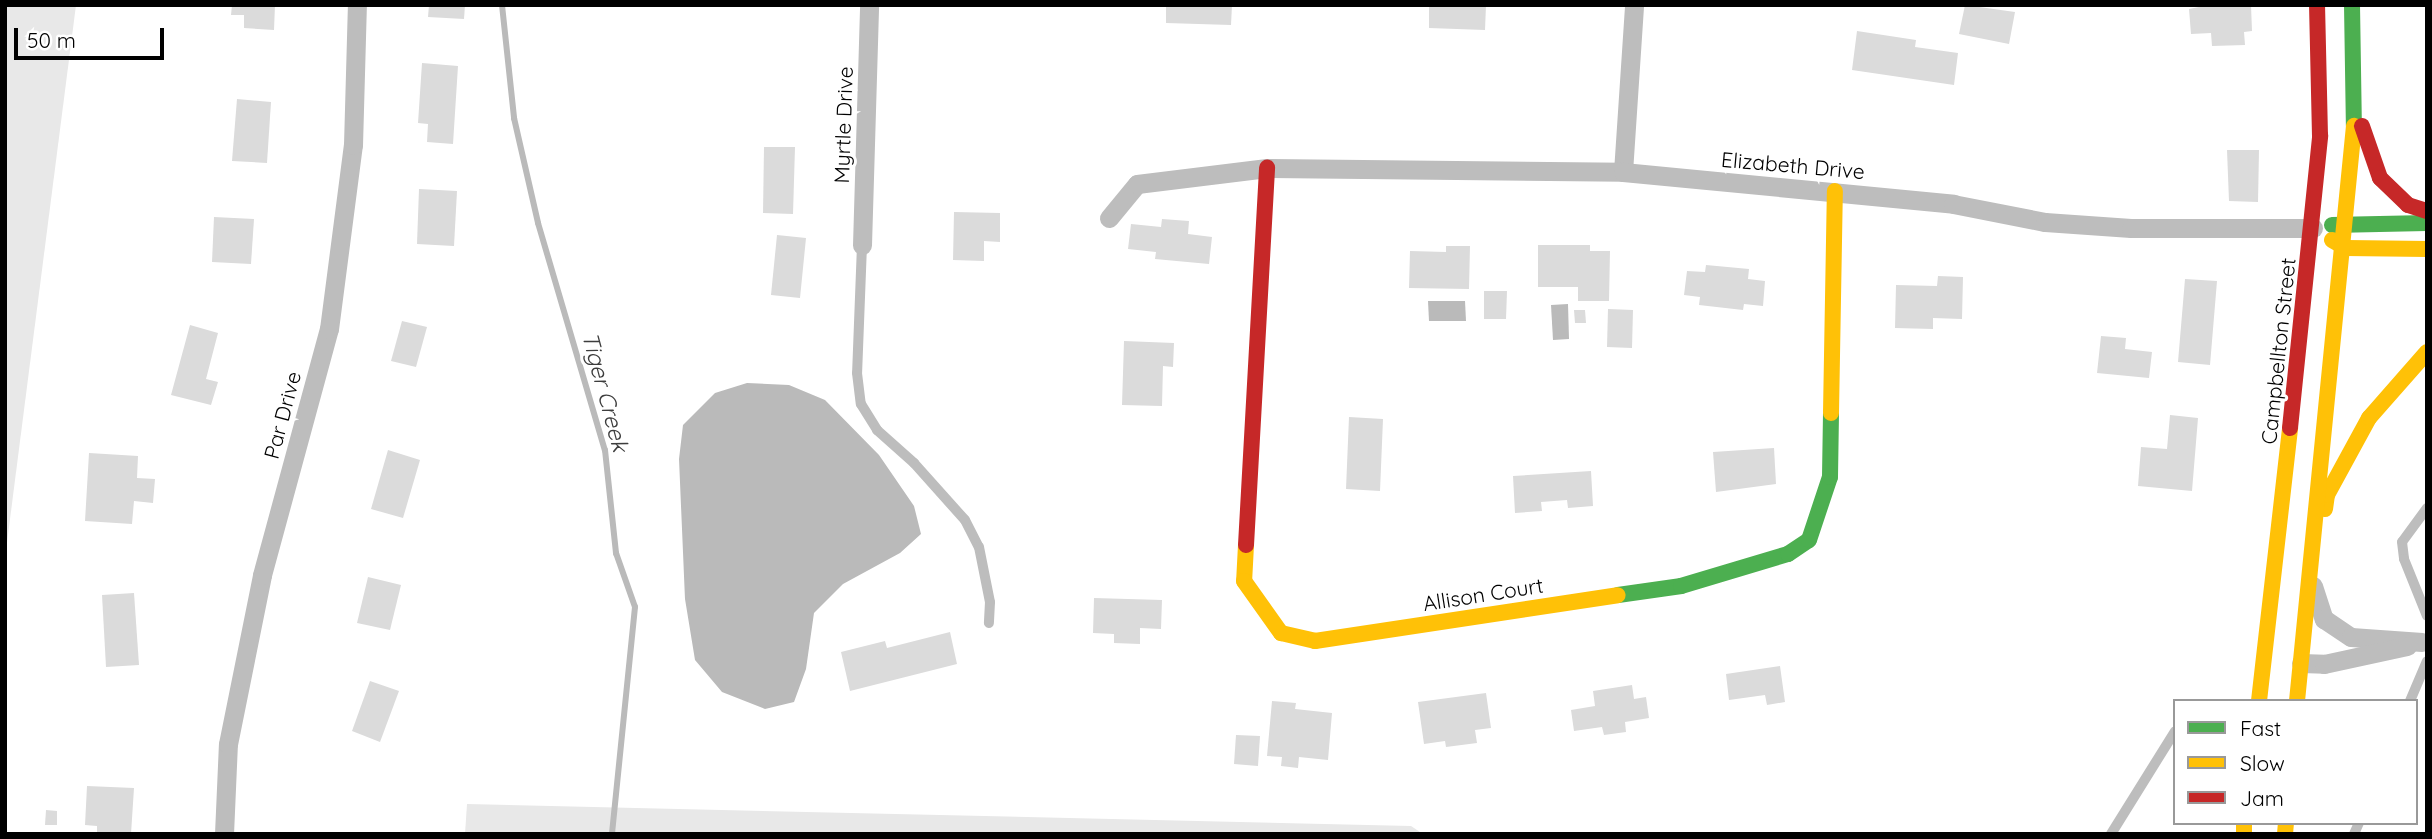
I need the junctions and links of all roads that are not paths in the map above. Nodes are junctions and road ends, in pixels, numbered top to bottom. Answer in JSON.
{"nodes":[{"id":1,"x":358,"y":5,"type":"edge"},
{"id":2,"x":869,"y":5,"type":"edge"},
{"id":3,"x":1634,"y":5,"type":"edge"},
{"id":4,"x":2317,"y":5,"type":"edge"},
{"id":5,"x":2352,"y":5,"type":"edge"},
{"id":6,"x":2356,"y":102,"type":"junction"},
{"id":7,"x":1266,"y":167,"type":"junction"},
{"id":8,"x":1623,"y":172,"type":"junction"},
{"id":9,"x":1835,"y":191,"type":"junction"},
{"id":10,"x":2427,"y":211,"type":"edge"},
{"id":11,"x":1109,"y":218,"type":"dead end"},
{"id":12,"x":2348,"y":223,"type":"junction"},
{"id":13,"x":2427,"y":223,"type":"edge"},
{"id":14,"x":2313,"y":228,"type":"junction"},
{"id":15,"x":862,"y":245,"type":"joint"},
{"id":16,"x":2346,"y":248,"type":"junction"},
{"id":17,"x":2427,"y":249,"type":"edge"},
{"id":18,"x":2427,"y":352,"type":"edge"},
{"id":19,"x":2427,"y":508,"type":"edge"},
{"id":20,"x":2274,"y":572,"type":"junction"},
{"id":21,"x":2311,"y":579,"type":"junction"},
{"id":22,"x":2427,"y":616,"type":"edge"},
{"id":23,"x":989,"y":624,"type":"dead end"},
{"id":24,"x":2425,"y":648,"type":"edge"},
{"id":25,"x":2301,"y":663,"type":"junction"},
{"id":26,"x":2259,"y":699,"type":"edge"},
{"id":27,"x":2297,"y":699,"type":"edge"},
{"id":28,"x":2411,"y":699,"type":"edge"},
{"id":29,"x":2173,"y":734,"type":"edge"},
{"id":30,"x":224,"y":834,"type":"edge"},
{"id":31,"x":2111,"y":834,"type":"edge"}],
"edges":[{"from":1,"to":30,"type":"street","name":"Par Drive"},
{"from":2,"to":15,"type":"street","name":"Myrtle Drive"},
{"from":3,"to":8,"type":"street"},
{"from":4,"to":14,"type":"main road","name":"Campbellton Street"},
{"from":5,"to":6,"type":"main road"},
{"from":6,"to":10,"type":"main road"},
{"from":6,"to":12,"type":"main road"},
{"from":7,"to":8,"type":"street","name":"Elizabeth Drive"},
{"from":7,"to":9,"type":"main road","name":"Allison Court"},
{"from":7,"to":11,"type":"street","name":"Elizabeth Drive"},
{"from":8,"to":9,"type":"street","name":"Elizabeth Drive"},
{"from":9,"to":14,"type":"street","name":"Elizabeth Drive"},
{"from":12,"to":13,"type":"main road"},
{"from":12,"to":14,"type":"main road"},
{"from":12,"to":16,"type":"main road"},
{"from":14,"to":16,"type":"main road"},
{"from":14,"to":20,"type":"main road","name":"Campbellton Street"},
{"from":15,"to":23,"type":"lane"},
{"from":16,"to":17,"type":"main road"},
{"from":16,"to":21,"type":"main road"},
{"from":18,"to":21,"type":"main road"},
{"from":19,"to":22,"type":"lane"},
{"from":20,"to":25,"type":"main road"},
{"from":20,"to":26,"type":"main road","name":"Campbellton Street"},
{"from":21,"to":24,"type":"street"},
{"from":21,"to":25,"type":"main road"},
{"from":24,"to":25,"type":"street"},
{"from":24,"to":28,"type":"lane"},
{"from":25,"to":27,"type":"main road"},
{"from":29,"to":31,"type":"lane"}]}
